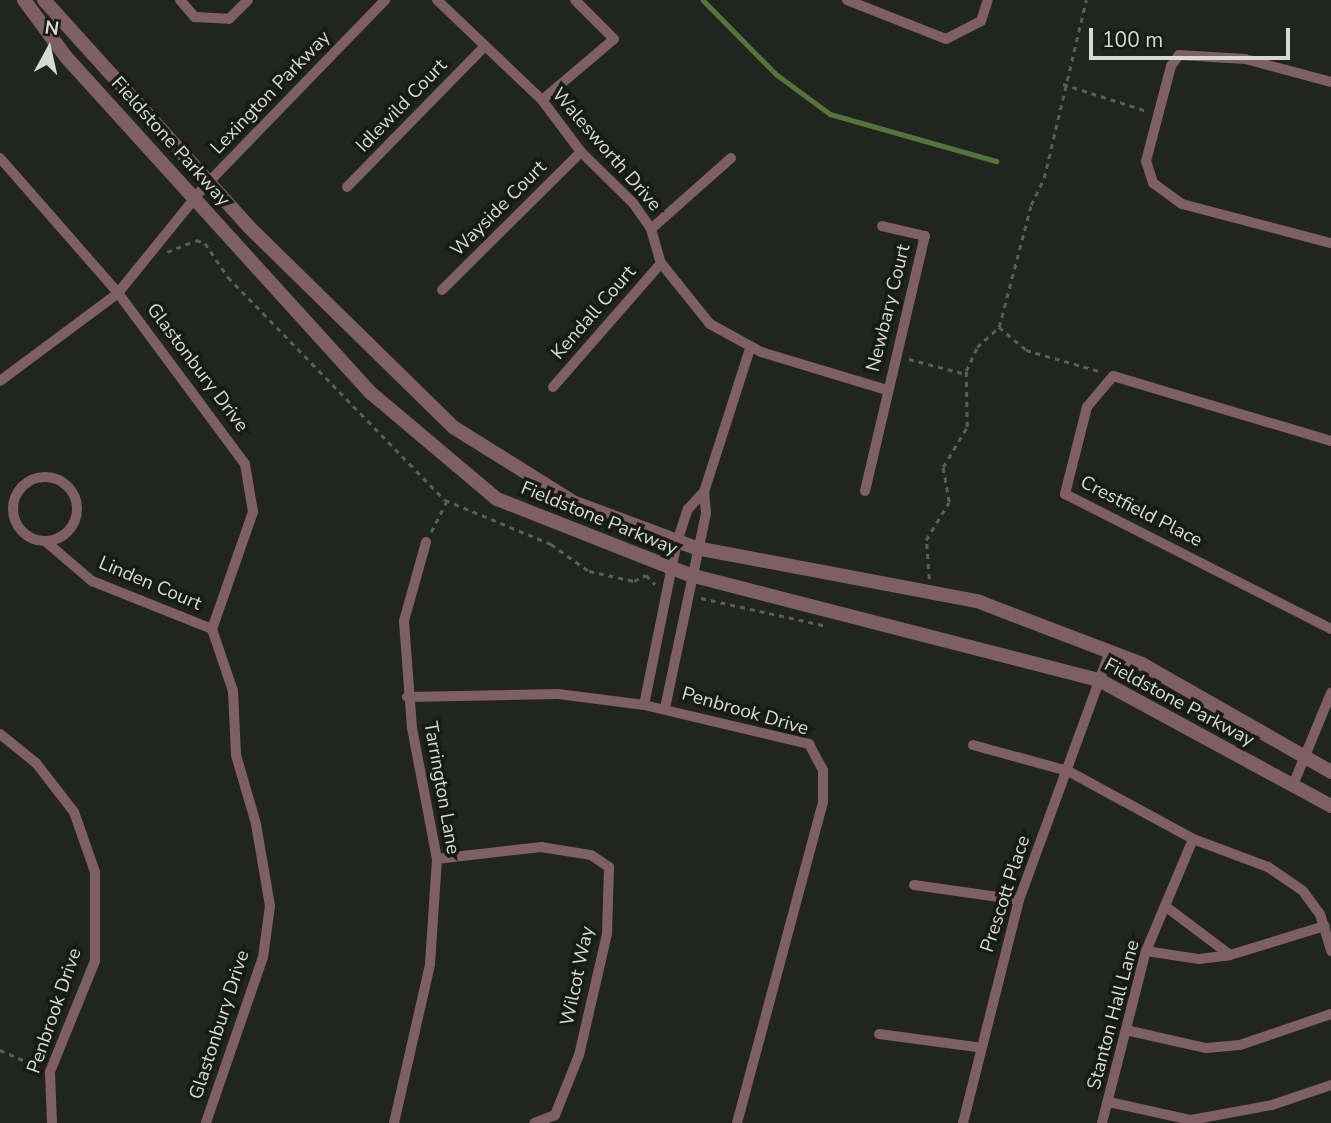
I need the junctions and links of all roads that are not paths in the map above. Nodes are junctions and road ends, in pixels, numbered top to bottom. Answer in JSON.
{"nodes":[{"id":1,"x":24,"y":0,"type":"edge"},
{"id":2,"x":44,"y":0,"type":"edge"},
{"id":3,"x":180,"y":0,"type":"edge"},
{"id":4,"x":248,"y":0,"type":"edge"},
{"id":5,"x":385,"y":0,"type":"edge"},
{"id":6,"x":437,"y":0,"type":"edge"},
{"id":7,"x":575,"y":0,"type":"edge"},
{"id":8,"x":847,"y":0,"type":"edge"},
{"id":9,"x":988,"y":0,"type":"edge"},
{"id":10,"x":482,"y":48,"type":"junction"},
{"id":11,"x":1331,"y":82,"type":"edge"},
{"id":12,"x":542,"y":100,"type":"junction"},
{"id":13,"x":581,"y":152,"type":"junction"},
{"id":14,"x":0,"y":158,"type":"edge"},
{"id":15,"x":731,"y":158,"type":"dead end"},
{"id":16,"x":209,"y":182,"type":"junction"},
{"id":17,"x":347,"y":187,"type":"dead end"},
{"id":18,"x":194,"y":198,"type":"junction"},
{"id":19,"x":883,"y":226,"type":"dead end"},
{"id":20,"x":651,"y":229,"type":"junction"},
{"id":21,"x":1331,"y":243,"type":"edge"},
{"id":22,"x":661,"y":263,"type":"junction"},
{"id":23,"x":442,"y":290,"type":"dead end"},
{"id":24,"x":118,"y":293,"type":"junction"},
{"id":25,"x":751,"y":346,"type":"junction"},
{"id":26,"x":0,"y":382,"type":"edge"},
{"id":27,"x":553,"y":387,"type":"dead end"},
{"id":28,"x":887,"y":390,"type":"junction"},
{"id":29,"x":1331,"y":441,"type":"edge"},
{"id":30,"x":865,"y":491,"type":"dead end"},
{"id":31,"x":704,"y":492,"type":"junction"},
{"id":32,"x":45,"y":541,"type":"junction"},
{"id":33,"x":426,"y":542,"type":"road end"},
{"id":34,"x":677,"y":542,"type":"junction"},
{"id":35,"x":696,"y":548,"type":"junction"},
{"id":36,"x":670,"y":568,"type":"junction"},
{"id":37,"x":690,"y":575,"type":"junction"},
{"id":38,"x":212,"y":629,"type":"junction"},
{"id":39,"x":1331,"y":629,"type":"edge"},
{"id":40,"x":1110,"y":652,"type":"junction"},
{"id":41,"x":1099,"y":680,"type":"junction"},
{"id":42,"x":1331,"y":693,"type":"edge"},
{"id":43,"x":407,"y":697,"type":"junction"},
{"id":44,"x":644,"y":705,"type":"junction"},
{"id":45,"x":665,"y":708,"type":"junction"},
{"id":46,"x":0,"y":734,"type":"edge"},
{"id":47,"x":973,"y":745,"type":"dead end"},
{"id":48,"x":1306,"y":759,"type":"junction"},
{"id":49,"x":1068,"y":771,"type":"junction"},
{"id":50,"x":1331,"y":772,"type":"edge"},
{"id":51,"x":1293,"y":785,"type":"junction"},
{"id":52,"x":1331,"y":806,"type":"edge"},
{"id":53,"x":1193,"y":839,"type":"junction"},
{"id":54,"x":437,"y":859,"type":"junction"},
{"id":55,"x":914,"y":885,"type":"dead end"},
{"id":56,"x":1019,"y":900,"type":"junction"},
{"id":57,"x":1165,"y":906,"type":"junction"},
{"id":58,"x":1325,"y":926,"type":"junction"},
{"id":59,"x":1146,"y":951,"type":"junction"},
{"id":60,"x":1331,"y":951,"type":"edge"},
{"id":61,"x":1230,"y":956,"type":"junction"},
{"id":62,"x":1331,"y":1014,"type":"edge"},
{"id":63,"x":1130,"y":1031,"type":"junction"},
{"id":64,"x":879,"y":1034,"type":"dead end"},
{"id":65,"x":977,"y":1047,"type":"junction"},
{"id":66,"x":1331,"y":1085,"type":"edge"},
{"id":67,"x":1109,"y":1102,"type":"junction"},
{"id":68,"x":1187,"y":1121,"type":"edge"},
{"id":69,"x":52,"y":1123,"type":"edge"},
{"id":70,"x":206,"y":1123,"type":"edge"},
{"id":71,"x":396,"y":1123,"type":"edge"},
{"id":72,"x":534,"y":1123,"type":"edge"},
{"id":73,"x":737,"y":1123,"type":"edge"},
{"id":74,"x":963,"y":1123,"type":"edge"},
{"id":75,"x":1102,"y":1123,"type":"edge"}],
"edges":[{"from":1,"to":18,"type":"street","name":"Fieldstone Parkway"},
{"from":2,"to":16,"type":"street","name":"Fieldstone Parkway"},
{"from":3,"to":4,"type":"street"},
{"from":5,"to":16,"type":"street","name":"Lexington Parkway"},
{"from":6,"to":10,"type":"street","name":"Walesworth Drive"},
{"from":7,"to":12,"type":"street"},
{"from":8,"to":9,"type":"street"},
{"from":10,"to":12,"type":"street","name":"Walesworth Drive"},
{"from":10,"to":17,"type":"street","name":"Idlewild Court"},
{"from":11,"to":21,"type":"street"},
{"from":12,"to":13,"type":"street","name":"Walesworth Drive"},
{"from":13,"to":20,"type":"street","name":"Walesworth Drive"},
{"from":13,"to":23,"type":"street","name":"Wayside Court"},
{"from":14,"to":24,"type":"street","name":"Glastonbury Drive"},
{"from":15,"to":20,"type":"street"},
{"from":16,"to":18,"type":"street","name":"Lexington Parkway"},
{"from":16,"to":34,"type":"street","name":"Fieldstone Parkway"},
{"from":18,"to":24,"type":"street","name":"Lexington Parkway"},
{"from":18,"to":36,"type":"street","name":"Fieldstone Parkway"},
{"from":19,"to":28,"type":"street","name":"Newbary Court"},
{"from":20,"to":22,"type":"street","name":"Walesworth Drive"},
{"from":22,"to":25,"type":"street","name":"Walesworth Drive"},
{"from":22,"to":27,"type":"street","name":"Kendall Court"},
{"from":24,"to":26,"type":"street","name":"Lexington Parkway"},
{"from":24,"to":38,"type":"street","name":"Glastonbury Drive"},
{"from":25,"to":28,"type":"street","name":"Walesworth Drive"},
{"from":25,"to":31,"type":"street"},
{"from":28,"to":30,"type":"street","name":"Newbary Court"},
{"from":29,"to":39,"type":"street","name":"Crestfield Place"},
{"from":31,"to":34,"type":"street"},
{"from":31,"to":35,"type":"street"},
{"from":32,"to":32,"type":"street","name":"Linden Court"},
{"from":32,"to":38,"type":"street","name":"Linden Court"},
{"from":33,"to":43,"type":"street","name":"Tarrington Lane"},
{"from":34,"to":35,"type":"street","name":"Fieldstone Parkway"},
{"from":34,"to":36,"type":"street"},
{"from":35,"to":37,"type":"street"},
{"from":35,"to":40,"type":"street","name":"Fieldstone Parkway"},
{"from":36,"to":37,"type":"street","name":"Fieldstone Parkway"},
{"from":36,"to":44,"type":"street"},
{"from":37,"to":41,"type":"street","name":"Fieldstone Parkway"},
{"from":37,"to":45,"type":"street"},
{"from":38,"to":70,"type":"street","name":"Glastonbury Drive"},
{"from":40,"to":41,"type":"street","name":"Prescott Place"},
{"from":40,"to":48,"type":"street","name":"Fieldstone Parkway"},
{"from":41,"to":49,"type":"street","name":"Prescott Place"},
{"from":41,"to":51,"type":"street","name":"Fieldstone Parkway"},
{"from":42,"to":48,"type":"street"},
{"from":43,"to":44,"type":"street","name":"Penbrook Drive"},
{"from":43,"to":54,"type":"street","name":"Tarrington Lane"},
{"from":44,"to":45,"type":"street","name":"Penbrook Drive"},
{"from":45,"to":73,"type":"street","name":"Penbrook Drive"},
{"from":46,"to":69,"type":"street","name":"Penbrook Drive"},
{"from":47,"to":49,"type":"street"},
{"from":48,"to":50,"type":"street","name":"Fieldstone Parkway"},
{"from":48,"to":51,"type":"street"},
{"from":49,"to":53,"type":"street"},
{"from":49,"to":56,"type":"street","name":"Prescott Place"},
{"from":51,"to":52,"type":"street","name":"Fieldstone Parkway"},
{"from":53,"to":57,"type":"street","name":"Stanton Hall Lane"},
{"from":53,"to":58,"type":"street"},
{"from":54,"to":71,"type":"street","name":"Tarrington Lane"},
{"from":54,"to":72,"type":"street","name":"Wilcot Way"},
{"from":55,"to":56,"type":"street"},
{"from":56,"to":65,"type":"street","name":"Prescott Place"},
{"from":57,"to":59,"type":"street","name":"Stanton Hall Lane"},
{"from":57,"to":61,"type":"street"},
{"from":58,"to":60,"type":"street"},
{"from":58,"to":61,"type":"street"},
{"from":59,"to":61,"type":"street"},
{"from":59,"to":63,"type":"street","name":"Stanton Hall Lane"},
{"from":62,"to":63,"type":"street"},
{"from":63,"to":67,"type":"street","name":"Stanton Hall Lane"},
{"from":64,"to":65,"type":"street"},
{"from":65,"to":74,"type":"street","name":"Prescott Place"},
{"from":66,"to":68,"type":"street"},
{"from":67,"to":68,"type":"street"},
{"from":67,"to":75,"type":"street","name":"Stanton Hall Lane"}]}
